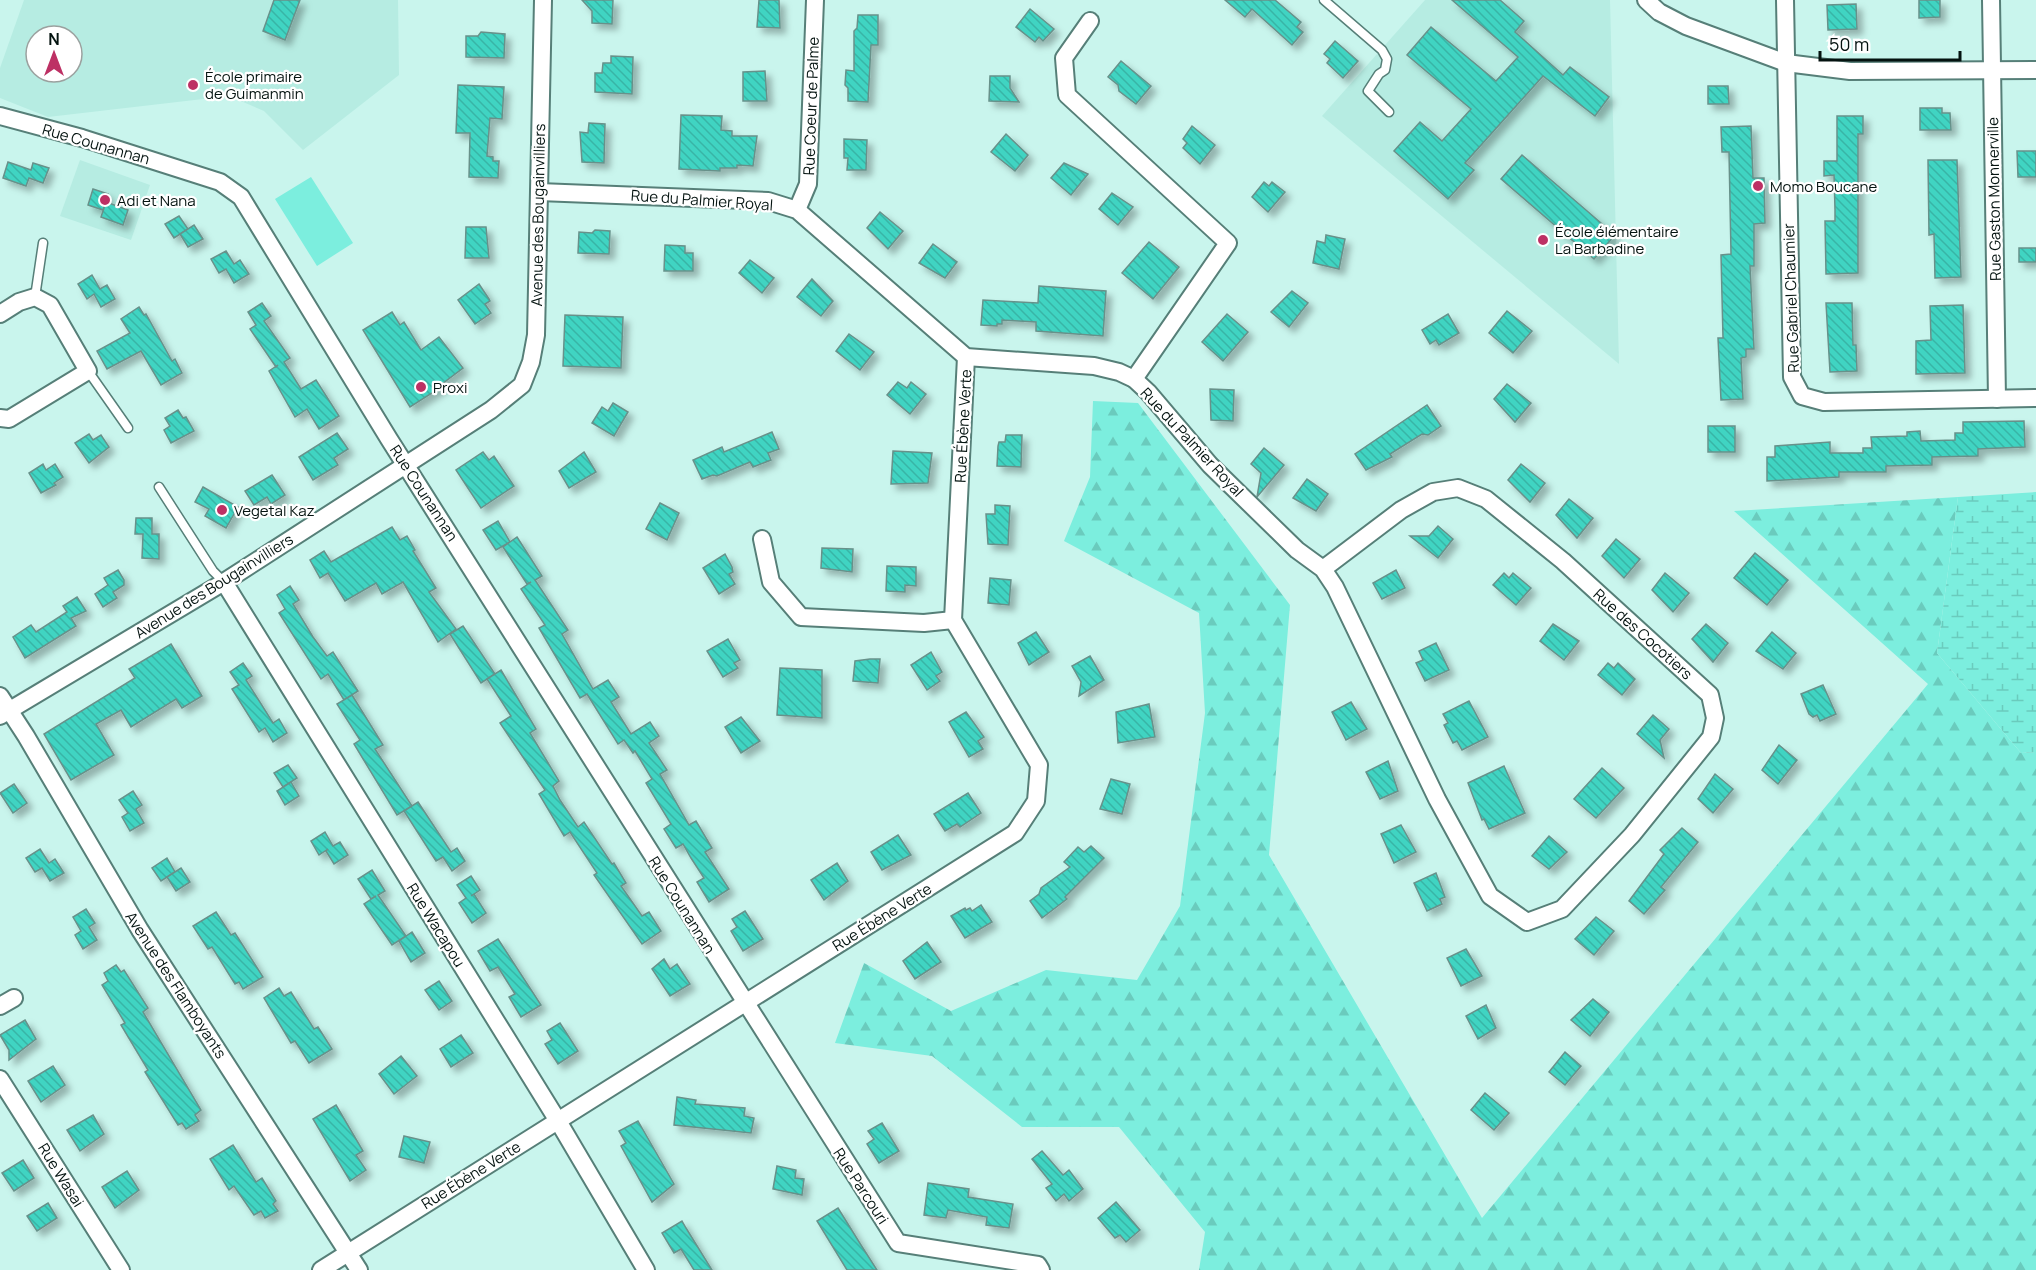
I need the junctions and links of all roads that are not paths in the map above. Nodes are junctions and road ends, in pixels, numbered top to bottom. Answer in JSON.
{"nodes":[{"id":1,"x":543,"y":0,"type":"edge"},
{"id":2,"x":815,"y":0,"type":"edge"},
{"id":3,"x":1324,"y":0,"type":"edge"},
{"id":4,"x":1646,"y":0,"type":"edge"},
{"id":5,"x":1785,"y":0,"type":"edge"},
{"id":6,"x":1991,"y":0,"type":"edge"},
{"id":7,"x":1090,"y":21,"type":"dead end"},
{"id":8,"x":1786,"y":63,"type":"junction"},
{"id":9,"x":2036,"y":70,"type":"edge"},
{"id":10,"x":1992,"y":71,"type":"junction"},
{"id":11,"x":1389,"y":112,"type":"dead end"},
{"id":12,"x":0,"y":117,"type":"edge"},
{"id":13,"x":539,"y":192,"type":"junction"},
{"id":14,"x":797,"y":210,"type":"junction"},
{"id":15,"x":43,"y":243,"type":"dead end"},
{"id":16,"x":35,"y":297,"type":"junction"},
{"id":17,"x":0,"y":314,"type":"edge"},
{"id":18,"x":966,"y":357,"type":"junction"},
{"id":19,"x":88,"y":371,"type":"junction"},
{"id":20,"x":1134,"y":379,"type":"junction"},
{"id":21,"x":2036,"y":398,"type":"edge"},
{"id":22,"x":1997,"y":399,"type":"junction"},
{"id":23,"x":0,"y":418,"type":"edge"},
{"id":24,"x":128,"y":428,"type":"dead end"},
{"id":25,"x":405,"y":464,"type":"junction"},
{"id":26,"x":159,"y":487,"type":"dead end"},
{"id":27,"x":762,"y":539,"type":"dead end"},
{"id":28,"x":1323,"y":569,"type":"junction"},
{"id":29,"x":224,"y":582,"type":"junction"},
{"id":30,"x":953,"y":620,"type":"junction"},
{"id":31,"x":3,"y":707,"type":"edge"},
{"id":32,"x":1527,"y":922,"type":"joint"},
{"id":33,"x":745,"y":1004,"type":"junction"},
{"id":34,"x":0,"y":1079,"type":"edge"},
{"id":35,"x":558,"y":1121,"type":"junction"},
{"id":36,"x":348,"y":1253,"type":"junction"},
{"id":37,"x":121,"y":1270,"type":"edge"},
{"id":38,"x":321,"y":1270,"type":"edge"},
{"id":39,"x":359,"y":1270,"type":"edge"},
{"id":40,"x":646,"y":1270,"type":"edge"},
{"id":41,"x":1041,"y":1270,"type":"edge"}],
"edges":[{"from":1,"to":13,"type":"street","name":"Avenue des Bougainvilliers"},
{"from":2,"to":14,"type":"street","name":"Rue Coeur de Palme"},
{"from":3,"to":11,"type":"lane"},
{"from":4,"to":8,"type":"street"},
{"from":5,"to":8,"type":"street","name":"Rue Gabriel Chaumier"},
{"from":6,"to":10,"type":"street","name":"Rue Gaston Monnerville"},
{"from":7,"to":20,"type":"street"},
{"from":8,"to":10,"type":"street"},
{"from":8,"to":22,"type":"street","name":"Rue Gabriel Chaumier"},
{"from":9,"to":10,"type":"street"},
{"from":10,"to":22,"type":"street","name":"Rue Gaston Monnerville"},
{"from":12,"to":25,"type":"street","name":"Rue Counannan"},
{"from":13,"to":14,"type":"street","name":"Rue du Palmier Royal"},
{"from":13,"to":25,"type":"street","name":"Avenue des Bougainvilliers"},
{"from":14,"to":18,"type":"street","name":"Rue du Palmier Royal"},
{"from":15,"to":16,"type":"lane"},
{"from":16,"to":17,"type":"street"},
{"from":16,"to":19,"type":"street"},
{"from":18,"to":20,"type":"street","name":"Rue du Palmier Royal"},
{"from":18,"to":30,"type":"street","name":"Rue Ébène Verte"},
{"from":19,"to":23,"type":"street"},
{"from":19,"to":24,"type":"lane"},
{"from":20,"to":28,"type":"street","name":"Rue du Palmier Royal"},
{"from":21,"to":22,"type":"street","name":"Rue Gabriel Chaumier"},
{"from":25,"to":29,"type":"street","name":"Avenue des Bougainvilliers"},
{"from":25,"to":33,"type":"street","name":"Rue Counannan"},
{"from":26,"to":29,"type":"lane"},
{"from":27,"to":30,"type":"street"},
{"from":28,"to":32,"type":"street","name":"Rue du Palmier Royal"},
{"from":28,"to":32,"type":"street","name":"Rue des Cocotiers"},
{"from":29,"to":31,"type":"street","name":"Avenue des Bougainvilliers"},
{"from":29,"to":35,"type":"street","name":"Rue Wacapou"},
{"from":30,"to":33,"type":"street","name":"Rue Ébène Verte"},
{"from":31,"to":36,"type":"street","name":"Avenue des Flamboyants"},
{"from":33,"to":35,"type":"street","name":"Rue Ébène Verte"},
{"from":33,"to":41,"type":"street","name":"Rue Parcouri"},
{"from":34,"to":37,"type":"street","name":"Rue Wasai"},
{"from":35,"to":36,"type":"street","name":"Rue Ébène Verte"},
{"from":35,"to":40,"type":"street","name":"Rue Wacapou"},
{"from":36,"to":38,"type":"street","name":"Rue Ébène Verte"},
{"from":36,"to":39,"type":"street","name":"Avenue des Flamboyants"}]}
